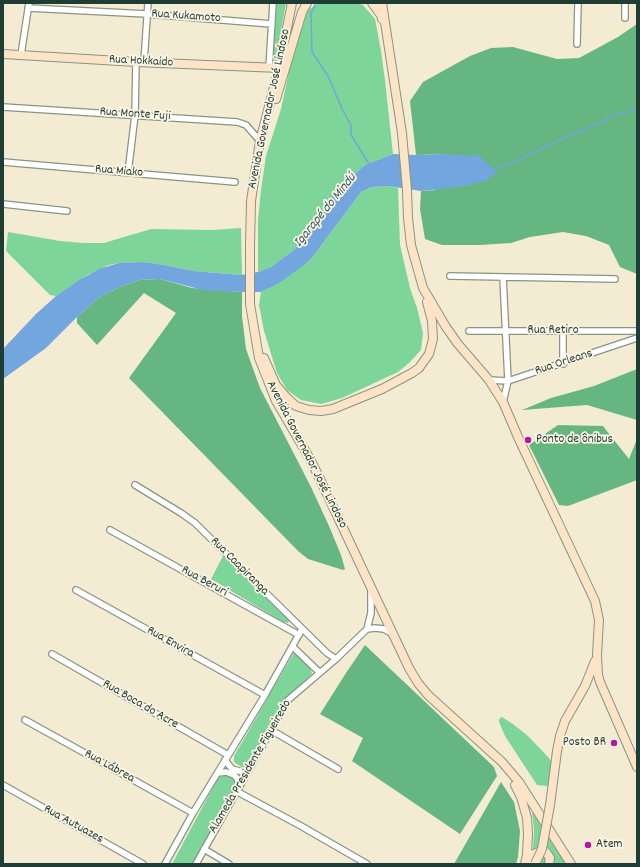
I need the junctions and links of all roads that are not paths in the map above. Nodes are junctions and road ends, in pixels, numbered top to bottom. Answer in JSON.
{"nodes":[{"id":1,"x":148,"y":3,"type":"edge"},
{"id":2,"x":273,"y":3,"type":"edge"},
{"id":3,"x":292,"y":3,"type":"edge"},
{"id":4,"x":307,"y":3,"type":"edge"},
{"id":5,"x":372,"y":3,"type":"edge"},
{"id":6,"x":382,"y":3,"type":"edge"},
{"id":7,"x":578,"y":3,"type":"edge"},
{"id":8,"x":625,"y":3,"type":"edge"},
{"id":9,"x":28,"y":5,"type":"edge"},
{"id":10,"x":147,"y":14,"type":"junction"},
{"id":11,"x":625,"y":18,"type":"dead end"},
{"id":12,"x":272,"y":24,"type":"junction"},
{"id":13,"x":385,"y":27,"type":"junction"},
{"id":14,"x":577,"y":44,"type":"dead end"},
{"id":15,"x":3,"y":54,"type":"edge"},
{"id":16,"x":21,"y":55,"type":"junction"},
{"id":17,"x":140,"y":62,"type":"junction"},
{"id":18,"x":269,"y":68,"type":"junction"},
{"id":19,"x":279,"y":68,"type":"junction"},
{"id":20,"x":3,"y":107,"type":"edge"},
{"id":21,"x":269,"y":108,"type":"junction"},
{"id":22,"x":135,"y":115,"type":"junction"},
{"id":23,"x":260,"y":141,"type":"junction"},
{"id":24,"x":3,"y":162,"type":"edge"},
{"id":25,"x":128,"y":173,"type":"junction"},
{"id":26,"x":235,"y":182,"type":"dead end"},
{"id":27,"x":3,"y":204,"type":"edge"},
{"id":28,"x":67,"y":211,"type":"dead end"},
{"id":29,"x":450,"y":276,"type":"dead end"},
{"id":30,"x":503,"y":276,"type":"junction"},
{"id":31,"x":615,"y":279,"type":"dead end"},
{"id":32,"x":424,"y":288,"type":"junction"},
{"id":33,"x":253,"y":328,"type":"junction"},
{"id":34,"x":469,"y":331,"type":"dead end"},
{"id":35,"x":637,"y":331,"type":"edge"},
{"id":36,"x":506,"y":332,"type":"junction"},
{"id":37,"x":563,"y":332,"type":"junction"},
{"id":38,"x":637,"y":338,"type":"edge"},
{"id":39,"x":563,"y":364,"type":"junction"},
{"id":40,"x":489,"y":380,"type":"junction"},
{"id":41,"x":508,"y":381,"type":"junction"},
{"id":42,"x":503,"y":402,"type":"junction"},
{"id":43,"x":134,"y":485,"type":"dead end"},
{"id":44,"x":110,"y":530,"type":"dead end"},
{"id":45,"x":370,"y":586,"type":"junction"},
{"id":46,"x":76,"y":590,"type":"dead end"},
{"id":47,"x":367,"y":629,"type":"junction"},
{"id":48,"x":301,"y":632,"type":"junction"},
{"id":49,"x":392,"y":634,"type":"junction"},
{"id":50,"x":293,"y":647,"type":"junction"},
{"id":51,"x":327,"y":653,"type":"junction"},
{"id":52,"x":52,"y":654,"type":"dead end"},
{"id":53,"x":597,"y":655,"type":"junction"},
{"id":54,"x":336,"y":659,"type":"junction"},
{"id":55,"x":320,"y":671,"type":"junction"},
{"id":56,"x":265,"y":695,"type":"junction"},
{"id":57,"x":26,"y":720,"type":"dead end"},
{"id":58,"x":271,"y":730,"type":"junction"},
{"id":59,"x":227,"y":758,"type":"junction"},
{"id":60,"x":502,"y":762,"type":"junction"},
{"id":61,"x":637,"y":767,"type":"edge"},
{"id":62,"x":338,"y":769,"type":"dead end"},
{"id":63,"x":218,"y":773,"type":"junction"},
{"id":64,"x":246,"y":773,"type":"junction"},
{"id":65,"x":240,"y":784,"type":"junction"},
{"id":66,"x":3,"y":785,"type":"edge"},
{"id":67,"x":236,"y":791,"type":"junction"},
{"id":68,"x":193,"y":813,"type":"junction"},
{"id":69,"x":204,"y":849,"type":"junction"},
{"id":70,"x":143,"y":864,"type":"edge"},
{"id":71,"x":166,"y":864,"type":"edge"},
{"id":72,"x":196,"y":864,"type":"edge"},
{"id":73,"x":229,"y":864,"type":"edge"},
{"id":74,"x":367,"y":864,"type":"edge"},
{"id":75,"x":526,"y":864,"type":"edge"},
{"id":76,"x":535,"y":864,"type":"edge"},
{"id":77,"x":549,"y":864,"type":"edge"},
{"id":78,"x":571,"y":864,"type":"edge"}],
"edges":[{"from":1,"to":10,"type":"street"},
{"from":2,"to":12,"type":"street"},
{"from":3,"to":19,"type":"main road","name":"Avenida Governador José Lindoso"},
{"from":4,"to":21,"type":"main road"},
{"from":5,"to":13,"type":"main road"},
{"from":6,"to":13,"type":"main road"},
{"from":7,"to":14,"type":"street"},
{"from":8,"to":11,"type":"street"},
{"from":9,"to":10,"type":"street","name":"Rua Kukamoto"},
{"from":9,"to":16,"type":"street"},
{"from":10,"to":12,"type":"street","name":"Rua Kukamoto"},
{"from":10,"to":17,"type":"street"},
{"from":12,"to":18,"type":"street"},
{"from":13,"to":32,"type":"main road"},
{"from":15,"to":16,"type":"main road","name":"Rua Hokkaido"},
{"from":16,"to":17,"type":"main road","name":"Rua Hokkaido"},
{"from":17,"to":18,"type":"main road","name":"Rua Hokkaido"},
{"from":17,"to":22,"type":"street"},
{"from":18,"to":19,"type":"main road","name":"Rua Hokkaido"},
{"from":19,"to":21,"type":"main road","name":"Avenida Governador José Lindoso"},
{"from":20,"to":22,"type":"street","name":"Rua Monte Fuji"},
{"from":21,"to":23,"type":"main road","name":"Avenida Governador José Lindoso"},
{"from":22,"to":23,"type":"street","name":"Rua Monte Fuji"},
{"from":22,"to":25,"type":"street"},
{"from":23,"to":33,"type":"main road","name":"Avenida Governador José Lindoso"},
{"from":24,"to":25,"type":"street","name":"Rua Miako"},
{"from":25,"to":26,"type":"street","name":"Rua Miako"},
{"from":27,"to":28,"type":"street"},
{"from":29,"to":30,"type":"street"},
{"from":30,"to":31,"type":"street"},
{"from":30,"to":36,"type":"street"},
{"from":32,"to":33,"type":"main road"},
{"from":32,"to":40,"type":"main road"},
{"from":33,"to":45,"type":"main road","name":"Avenida Governador José Lindoso"},
{"from":34,"to":36,"type":"street","name":"Rua Retiro"},
{"from":35,"to":37,"type":"street","name":"Rua Retiro"},
{"from":36,"to":37,"type":"street","name":"Rua Retiro"},
{"from":36,"to":41,"type":"street"},
{"from":37,"to":39,"type":"street"},
{"from":38,"to":39,"type":"street","name":"Rua Orleans"},
{"from":39,"to":41,"type":"street","name":"Rua Orleans"},
{"from":40,"to":41,"type":"street","name":"Rua Orleans"},
{"from":40,"to":42,"type":"main road"},
{"from":41,"to":42,"type":"street"},
{"from":42,"to":53,"type":"main road"},
{"from":43,"to":48,"type":"street","name":"Rua Caapiranga"},
{"from":44,"to":48,"type":"street","name":"Rua Beruri"},
{"from":45,"to":47,"type":"street"},
{"from":45,"to":49,"type":"main road","name":"Avenida Governador José Lindoso"},
{"from":46,"to":56,"type":"street","name":"Rua Envira"},
{"from":47,"to":49,"type":"street"},
{"from":47,"to":54,"type":"street","name":"Alameda Presidente Figueiredo"},
{"from":48,"to":50,"type":"street","name":"Alameda Presidente Figueiredo"},
{"from":48,"to":51,"type":"street","name":"Rua Caapiranga"},
{"from":49,"to":60,"type":"main road","name":"Avenida Governador José Lindoso"},
{"from":50,"to":55,"type":"street"},
{"from":50,"to":56,"type":"street","name":"Alameda Presidente Figueiredo"},
{"from":51,"to":54,"type":"street","name":"Rua Caapiranga"},
{"from":51,"to":55,"type":"street"},
{"from":52,"to":59,"type":"street","name":"Rua Boca do Acre"},
{"from":53,"to":61,"type":"main road"},
{"from":53,"to":76,"type":"main road","bridge":true},
{"from":54,"to":55,"type":"street","name":"Alameda Presidente Figueiredo"},
{"from":55,"to":58,"type":"street","name":"Alameda Presidente Figueiredo"},
{"from":56,"to":59,"type":"street","name":"Alameda Presidente Figueiredo"},
{"from":57,"to":68,"type":"street","name":"Rua Lábrea"},
{"from":58,"to":62,"type":"street"},
{"from":58,"to":64,"type":"street","name":"Alameda Presidente Figueiredo"},
{"from":59,"to":63,"type":"street","name":"Alameda Presidente Figueiredo"},
{"from":59,"to":64,"type":"street","name":"Rua Boca do Acre"},
{"from":60,"to":75,"type":"main road"},
{"from":60,"to":78,"type":"main road","name":"Avenida Governador José Lindoso"},
{"from":63,"to":65,"type":"street"},
{"from":63,"to":68,"type":"street","name":"Alameda Presidente Figueiredo"},
{"from":64,"to":65,"type":"street","name":"Alameda Presidente Figueiredo"},
{"from":65,"to":67,"type":"street","name":"Alameda Presidente Figueiredo"},
{"from":66,"to":70,"type":"street","name":"Rua Autuazes"},
{"from":67,"to":69,"type":"street","name":"Alameda Presidente Figueiredo"},
{"from":67,"to":74,"type":"street"},
{"from":68,"to":71,"type":"street","name":"Alameda Presidente Figueiredo"},
{"from":69,"to":72,"type":"street","name":"Alameda Presidente Figueiredo"},
{"from":69,"to":73,"type":"street"},
{"from":75,"to":77,"type":"main road"}]}
